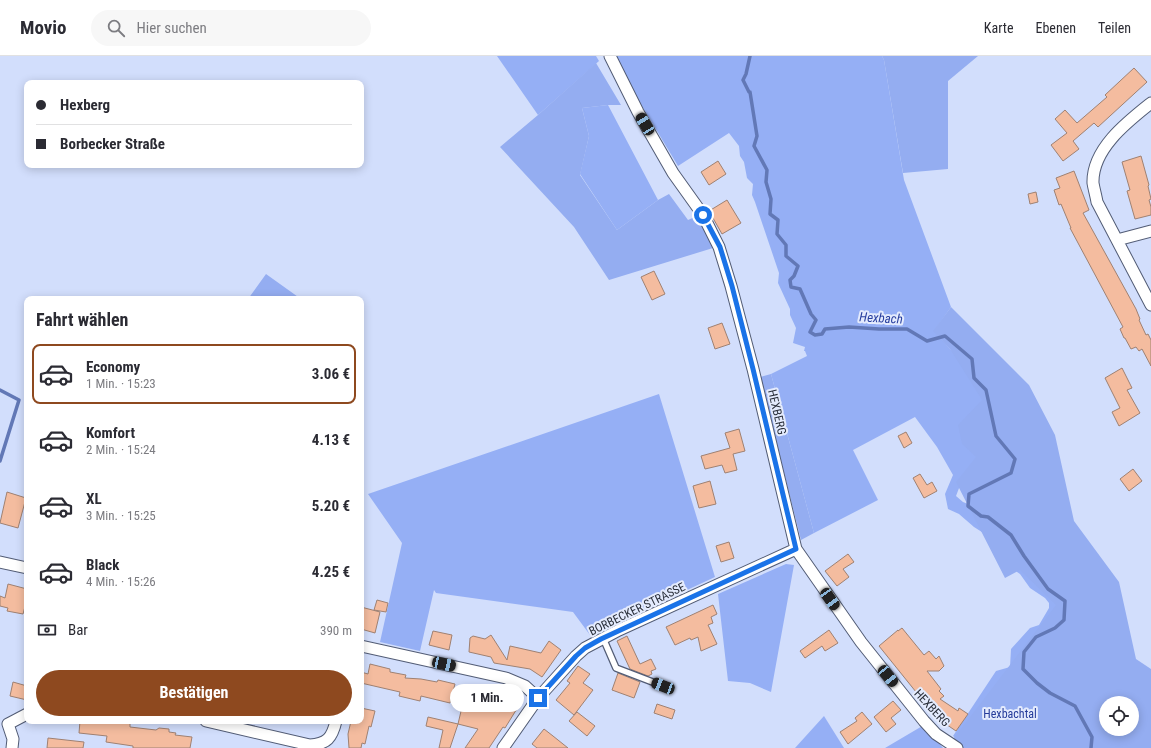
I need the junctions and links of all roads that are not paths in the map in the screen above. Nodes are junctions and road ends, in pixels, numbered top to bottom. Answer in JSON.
{"nodes":[{"id":1,"x":610,"y":56,"type":"edge"},
{"id":2,"x":1151,"y":103,"type":"edge"},
{"id":3,"x":1151,"y":231,"type":"edge"},
{"id":4,"x":1117,"y":240,"type":"junction"},
{"id":5,"x":1151,"y":305,"type":"edge"},
{"id":6,"x":796,"y":549,"type":"junction"},
{"id":7,"x":0,"y":562,"type":"edge"},
{"id":8,"x":24,"y":567,"type":"edge"},
{"id":9,"x":603,"y":638,"type":"junction"},
{"id":10,"x":364,"y":647,"type":"edge"},
{"id":11,"x":663,"y":686,"type":"dead end"},
{"id":12,"x":538,"y":698,"type":"junction"},
{"id":13,"x":24,"y":715,"type":"edge"},
{"id":14,"x":4,"y":723,"type":"edge"},
{"id":15,"x":219,"y":724,"type":"edge"},
{"id":16,"x":335,"y":724,"type":"edge"},
{"id":17,"x":952,"y":747,"type":"edge"},
{"id":18,"x":12,"y":748,"type":"edge"},
{"id":19,"x":503,"y":748,"type":"edge"}],
"edges":[{"from":1,"to":6,"type":"street","name":"HEXBERG"},
{"from":2,"to":4,"type":"street"},
{"from":3,"to":4,"type":"street"},
{"from":4,"to":5,"type":"street"},
{"from":6,"to":9,"type":"street","name":"BORBECKER STRASSE"},
{"from":6,"to":17,"type":"street","name":"HEXBERG"},
{"from":7,"to":8,"type":"street"},
{"from":9,"to":11,"type":"lane"},
{"from":9,"to":12,"type":"street","name":"BORBECKER STRASSE"},
{"from":10,"to":12,"type":"street"},
{"from":12,"to":19,"type":"street","name":"BORBECKER STRASSE"},
{"from":13,"to":14,"type":"street"},
{"from":14,"to":18,"type":"street"},
{"from":15,"to":16,"type":"street"}]}
